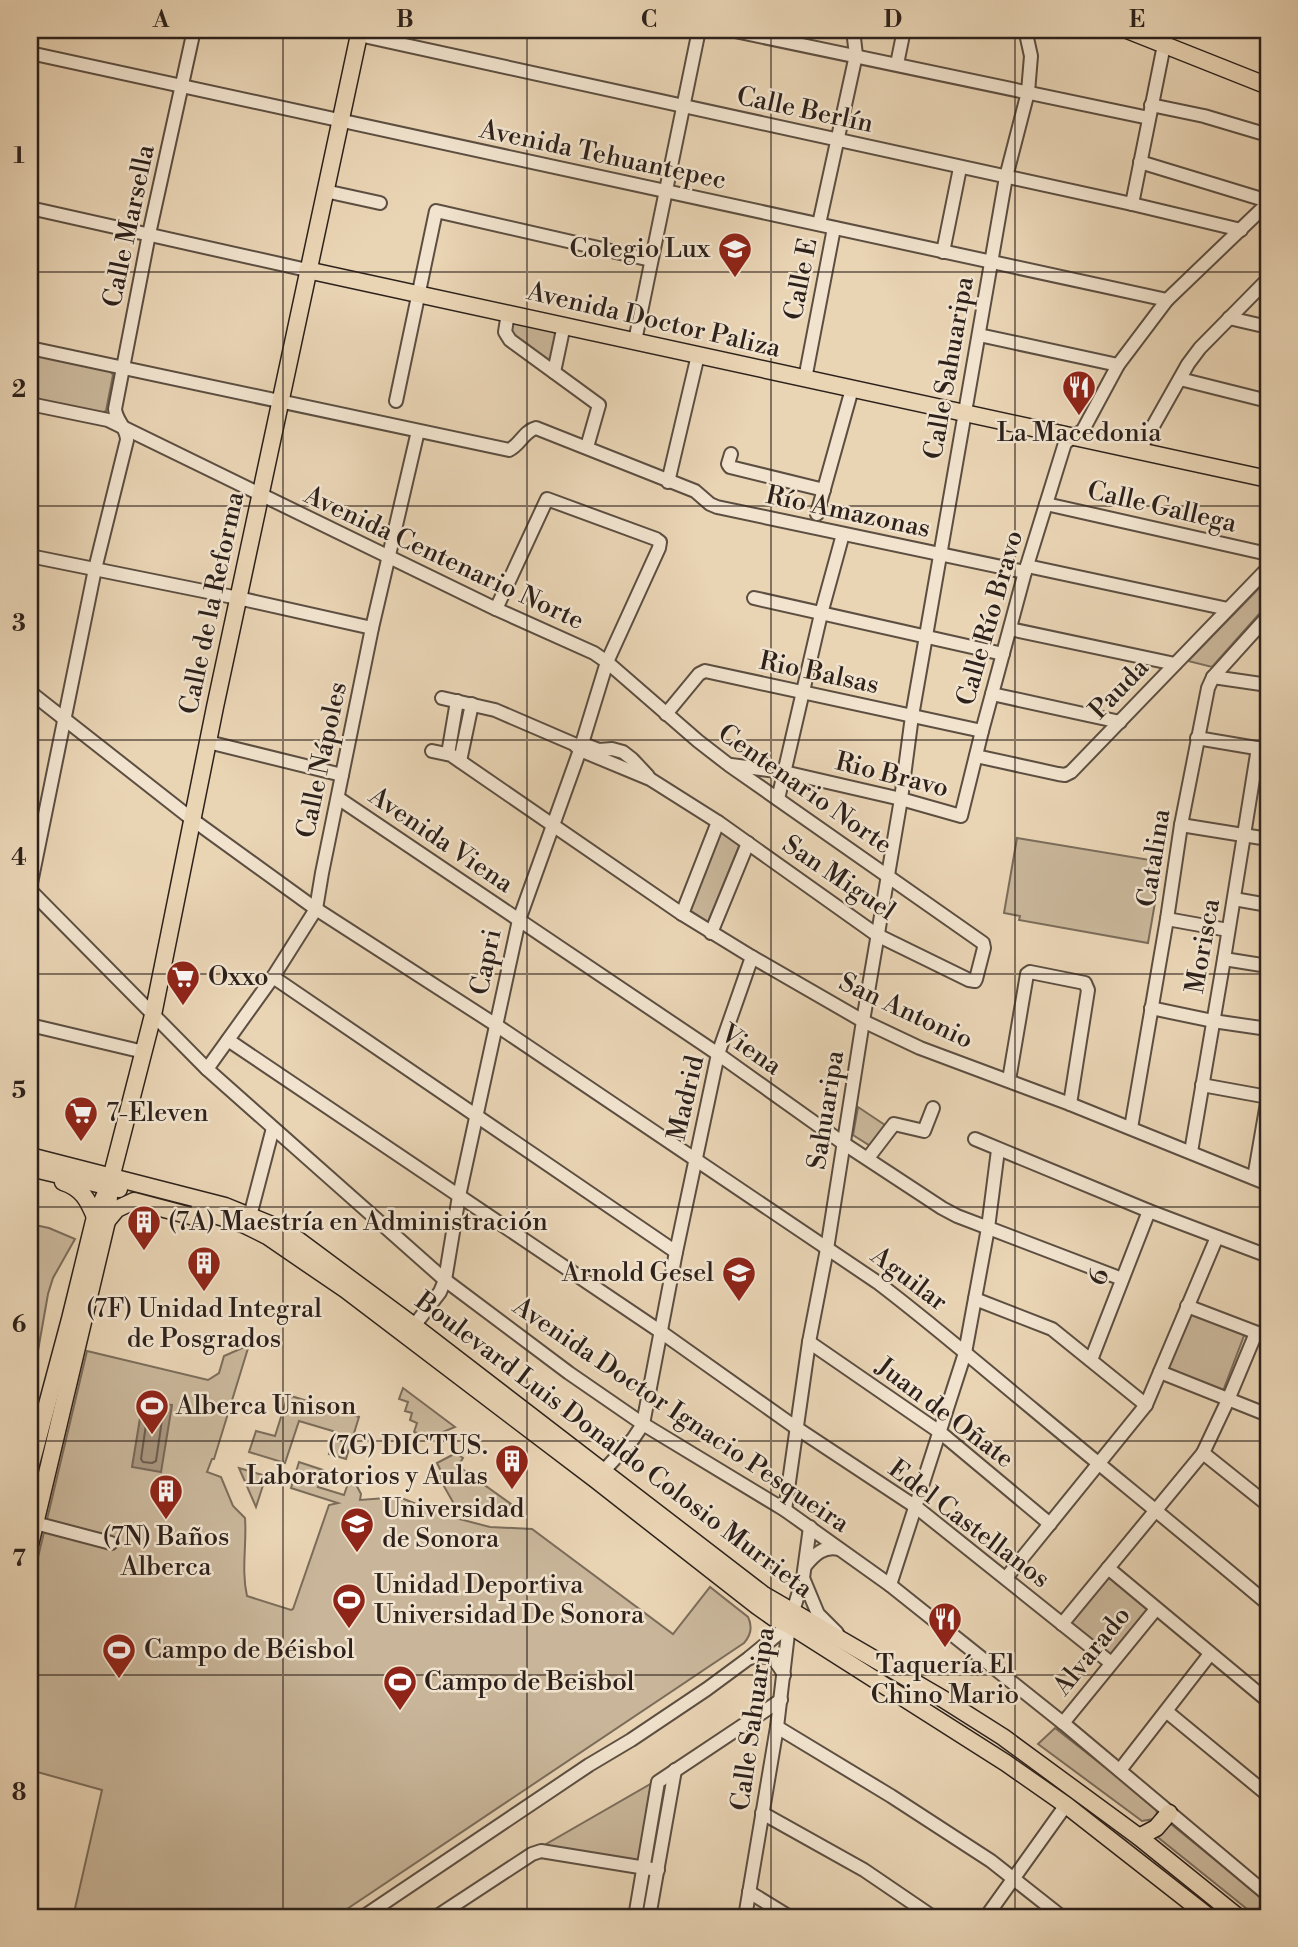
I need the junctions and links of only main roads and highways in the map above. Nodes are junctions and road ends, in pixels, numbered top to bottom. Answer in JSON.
{"nodes":[{"id":1,"x":1127,"y":30,"type":"edge"},
{"id":2,"x":359,"y":32,"type":"edge"},
{"id":3,"x":1268,"y":86,"type":"edge"},
{"id":4,"x":307,"y":270,"type":"junction"},
{"id":5,"x":1268,"y":479,"type":"edge"},
{"id":6,"x":30,"y":1156,"type":"edge"},
{"id":7,"x":30,"y":1171,"type":"edge"},
{"id":8,"x":111,"y":1181,"type":"junction"},
{"id":9,"x":101,"y":1219,"type":"junction"},
{"id":10,"x":267,"y":1236,"type":"junction"},
{"id":11,"x":348,"y":1276,"type":"junction"},
{"id":12,"x":410,"y":1331,"type":"junction"},
{"id":13,"x":30,"y":1468,"type":"edge"},
{"id":14,"x":599,"y":1476,"type":"junction"},
{"id":15,"x":30,"y":1545,"type":"edge"},
{"id":16,"x":791,"y":1618,"type":"junction"},
{"id":17,"x":1169,"y":1813,"type":"road end"},
{"id":18,"x":1139,"y":1837,"type":"junction"},
{"id":19,"x":1209,"y":1917,"type":"edge"},
{"id":20,"x":1238,"y":1917,"type":"edge"}],
"edges":[{"from":1,"to":3,"type":"main road"},
{"from":2,"to":4,"type":"main road","name":"Calle de la Reforma"},
{"from":4,"to":5,"type":"main road","name":"Avenida Doctor Paliza"},
{"from":4,"to":8,"type":"main road","name":"Calle de la Reforma"},
{"from":6,"to":8,"type":"main road","name":"Boulevard Luis Donaldo Colosio Murrieta"},
{"from":7,"to":8,"type":"main road","name":"Boulevard Luis Donaldo Colosio Murrieta"},
{"from":7,"to":9,"type":"main road"},
{"from":8,"to":9,"type":"main road","name":"Calle de la Reforma"},
{"from":8,"to":10,"type":"main road","name":"Boulevard Luis Donaldo Colosio Murrieta"},
{"from":8,"to":11,"type":"main road","name":"Boulevard Luis Donaldo Colosio Murrieta"},
{"from":9,"to":10,"type":"main road"},
{"from":9,"to":13,"type":"main road","name":"Calle de la Reforma"},
{"from":9,"to":15,"type":"main road","name":"Calle de la Reforma"},
{"from":10,"to":11,"type":"main road"},
{"from":10,"to":12,"type":"main road","name":"Boulevard Luis Donaldo Colosio Murrieta"},
{"from":11,"to":12,"type":"main road","name":"Boulevard Luis Donaldo Colosio Murrieta"},
{"from":12,"to":14,"type":"main road","name":"Boulevard Luis Donaldo Colosio Murrieta"},
{"from":14,"to":16,"type":"main road","name":"Boulevard Luis Donaldo Colosio Murrieta"},
{"from":14,"to":16,"type":"main road","name":"Boulevard Luis Donaldo Colosio Murrieta"},
{"from":16,"to":18,"type":"main road","name":"Boulevard Luis Donaldo Colosio Murrieta"},
{"from":16,"to":19,"type":"main road","name":"Boulevard Luis Donaldo Colosio Murrieta"},
{"from":17,"to":18,"type":"main road"},
{"from":18,"to":20,"type":"main road","name":"Boulevard Luis Donaldo Colosio Murrieta"}]}
